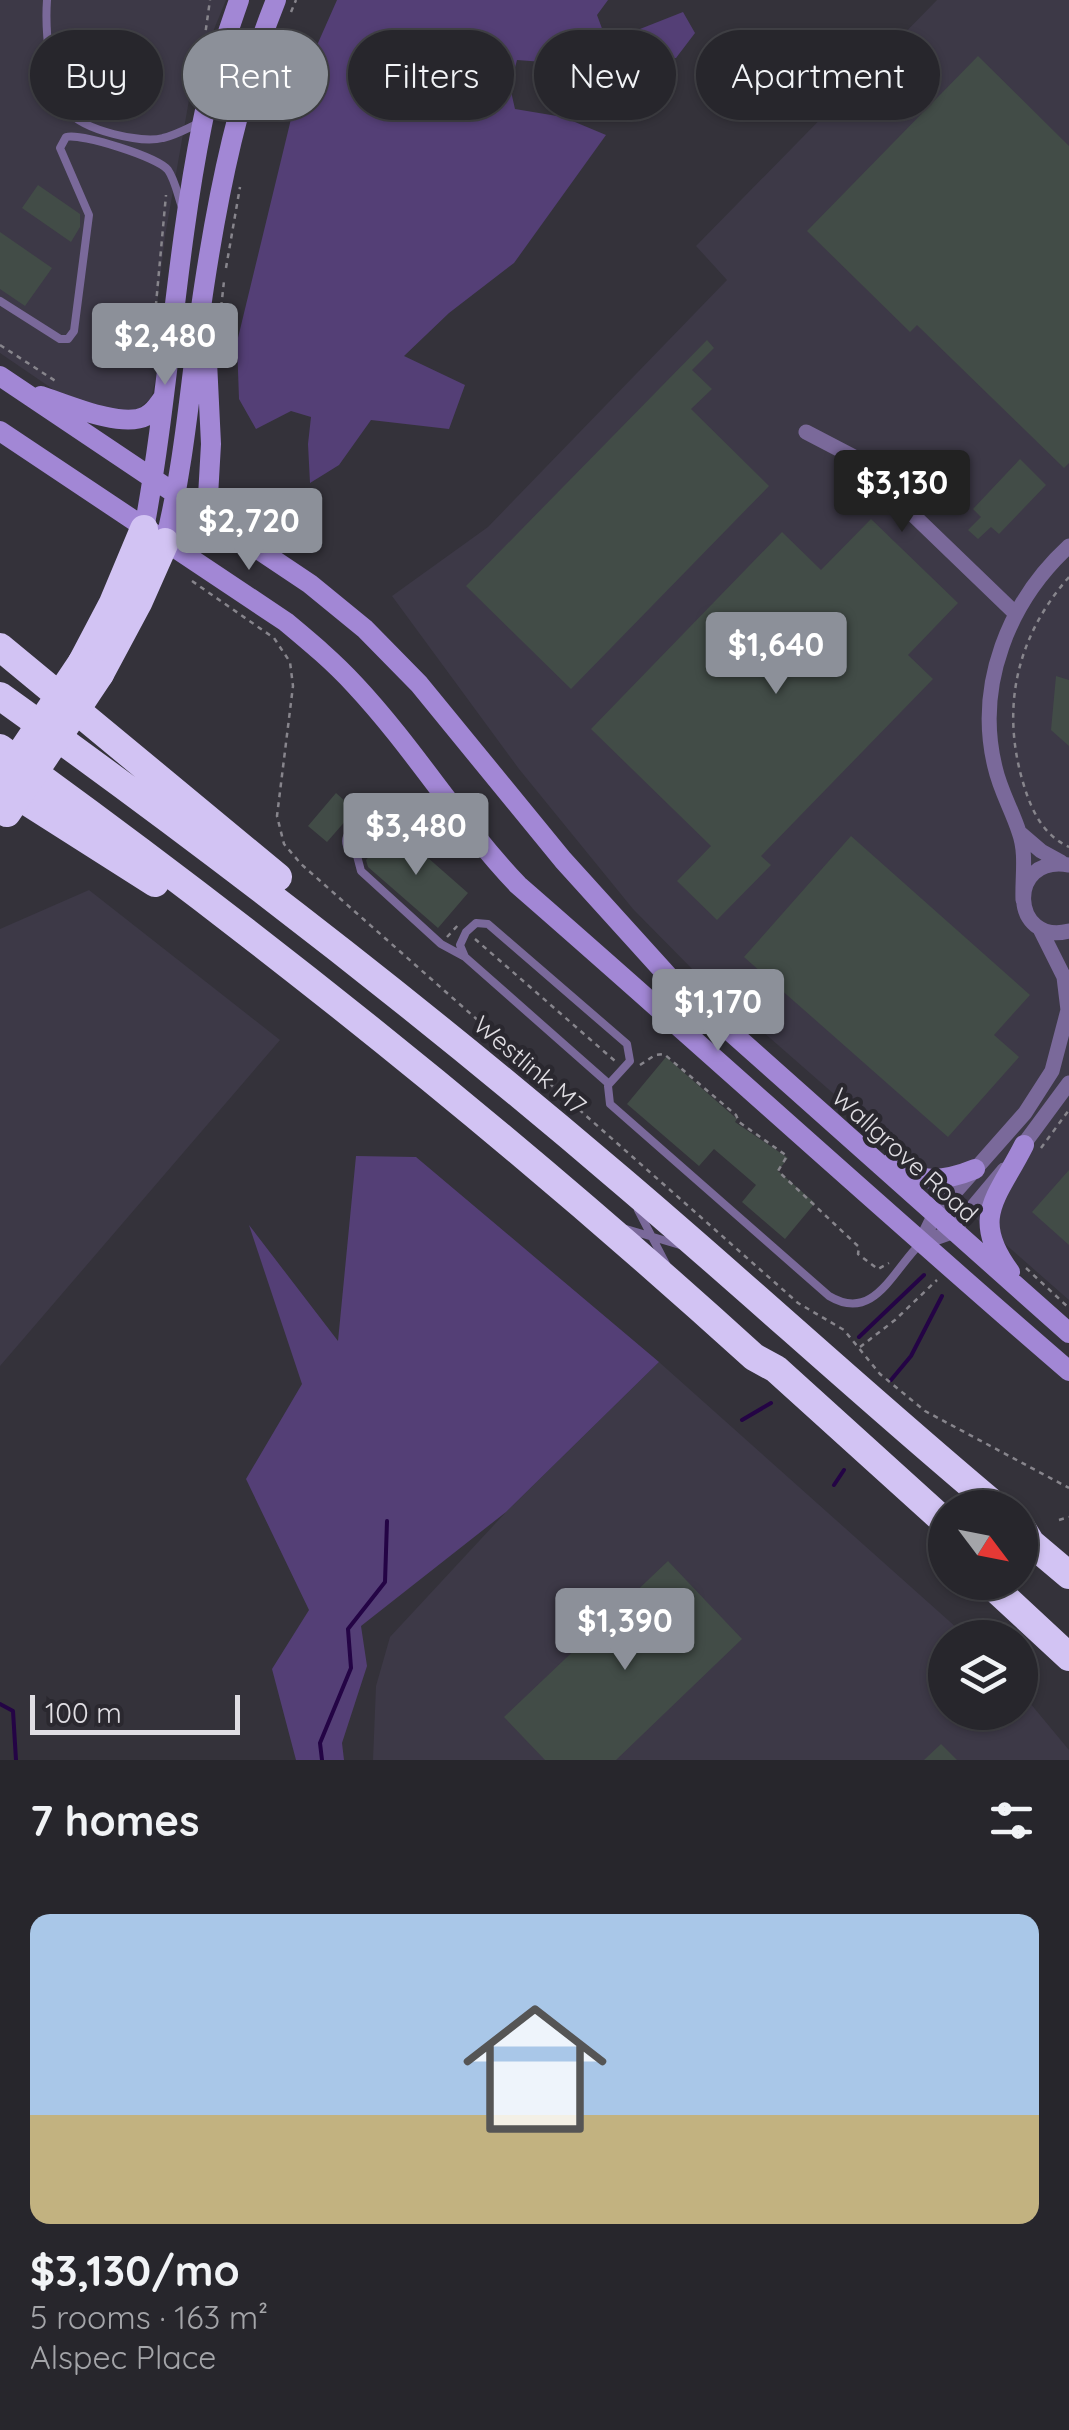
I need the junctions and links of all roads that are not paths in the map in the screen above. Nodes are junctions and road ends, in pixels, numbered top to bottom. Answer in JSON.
{"nodes":[{"id":1,"x":47,"y":0,"type":"edge"},
{"id":2,"x":239,"y":0,"type":"edge"},
{"id":3,"x":276,"y":0,"type":"edge"},
{"id":4,"x":202,"y":122,"type":"junction"},
{"id":5,"x":185,"y":216,"type":"junction"},
{"id":6,"x":204,"y":288,"type":"junction"},
{"id":7,"x":0,"y":301,"type":"edge"},
{"id":8,"x":0,"y":376,"type":"edge"},
{"id":9,"x":20,"y":390,"type":"junction"},
{"id":10,"x":163,"y":398,"type":"junction"},
{"id":11,"x":0,"y":431,"type":"edge"},
{"id":12,"x":806,"y":432,"type":"dead end"},
{"id":13,"x":153,"y":479,"type":"junction"},
{"id":14,"x":177,"y":495,"type":"junction"},
{"id":15,"x":211,"y":517,"type":"junction"},
{"id":16,"x":154,"y":535,"type":"junction"},
{"id":17,"x":1069,"y":546,"type":"edge"},
{"id":18,"x":1015,"y":613,"type":"junction"},
{"id":19,"x":0,"y":647,"type":"edge"},
{"id":20,"x":91,"y":668,"type":"junction"},
{"id":21,"x":0,"y":696,"type":"edge"},
{"id":22,"x":0,"y":748,"type":"edge"},
{"id":23,"x":0,"y":784,"type":"edge"},
{"id":24,"x":4,"y":818,"type":"edge"},
{"id":25,"x":196,"y":825,"type":"junction"},
{"id":26,"x":1020,"y":833,"type":"junction"},
{"id":27,"x":356,"y":852,"type":"dead end"},
{"id":28,"x":1068,"y":859,"type":"edge"},
{"id":29,"x":156,"y":873,"type":"junction"},
{"id":30,"x":1023,"y":900,"type":"junction"},
{"id":31,"x":1040,"y":928,"type":"junction"},
{"id":32,"x":1069,"y":931,"type":"edge"},
{"id":33,"x":465,"y":957,"type":"junction"},
{"id":34,"x":1069,"y":1083,"type":"edge"},
{"id":35,"x":609,"y":1084,"type":"junction"},
{"id":36,"x":801,"y":1096,"type":"junction"},
{"id":37,"x":1032,"y":1147,"type":"junction"},
{"id":38,"x":975,"y":1169,"type":"junction"},
{"id":39,"x":621,"y":1180,"type":"junction"},
{"id":40,"x":934,"y":1216,"type":"junction"},
{"id":41,"x":604,"y":1222,"type":"junction"},
{"id":42,"x":952,"y":1232,"type":"junction"},
{"id":43,"x":654,"y":1237,"type":"junction"},
{"id":44,"x":921,"y":1243,"type":"junction"},
{"id":45,"x":703,"y":1252,"type":"junction"},
{"id":46,"x":677,"y":1287,"type":"junction"},
{"id":47,"x":1028,"y":1298,"type":"junction"},
{"id":48,"x":1069,"y":1333,"type":"edge"},
{"id":49,"x":754,"y":1357,"type":"junction"},
{"id":50,"x":1069,"y":1370,"type":"edge"},
{"id":51,"x":977,"y":1490,"type":"edge"},
{"id":52,"x":928,"y":1507,"type":"edge"},
{"id":53,"x":928,"y":1527,"type":"edge"},
{"id":54,"x":1038,"y":1531,"type":"edge"},
{"id":55,"x":1038,"y":1549,"type":"edge"},
{"id":56,"x":1069,"y":1554,"type":"edge"},
{"id":57,"x":1069,"y":1575,"type":"edge"},
{"id":58,"x":1007,"y":1600,"type":"edge"},
{"id":59,"x":1032,"y":1600,"type":"edge"},
{"id":60,"x":1069,"y":1634,"type":"edge"},
{"id":61,"x":1069,"y":1657,"type":"edge"}],
"edges":[{"from":1,"to":4,"type":"lane"},
{"from":2,"to":4,"type":"main road"},
{"from":3,"to":6,"type":"main road"},
{"from":4,"to":5,"type":"main road"},
{"from":5,"to":7,"type":"lane"},
{"from":5,"to":10,"type":"main road"},
{"from":6,"to":14,"type":"main road"},
{"from":6,"to":15,"type":"main road"},
{"from":8,"to":9,"type":"main road","name":"Wallgrove Road"},
{"from":9,"to":10,"type":"main road"},
{"from":9,"to":13,"type":"main road","name":"Wallgrove Road"},
{"from":10,"to":13,"type":"main road"},
{"from":11,"to":16,"type":"main road"},
{"from":12,"to":18,"type":"street"},
{"from":13,"to":14,"type":"main road","name":"Wallgrove Road"},
{"from":13,"to":16,"type":"main road"},
{"from":14,"to":15,"type":"main road","name":"Wallgrove Road"},
{"from":14,"to":16,"type":"main road"},
{"from":15,"to":36,"type":"main road","name":"Wallgrove Road"},
{"from":16,"to":20,"type":"highway"},
{"from":16,"to":44,"type":"main road"},
{"from":17,"to":18,"type":"street"},
{"from":18,"to":26,"type":"street"},
{"from":19,"to":25,"type":"highway"},
{"from":20,"to":23,"type":"highway","bridge":true},
{"from":20,"to":24,"type":"highway","bridge":true},
{"from":21,"to":25,"type":"highway"},
{"from":22,"to":29,"type":"highway"},
{"from":23,"to":29,"type":"highway"},
{"from":25,"to":39,"type":"highway","name":"Westlink M7"},
{"from":26,"to":28,"type":"street"},
{"from":26,"to":30,"type":"street"},
{"from":27,"to":33,"type":"lane"},
{"from":28,"to":30,"type":"street"},
{"from":29,"to":41,"type":"highway"},
{"from":30,"to":31,"type":"street"},
{"from":31,"to":32,"type":"street"},
{"from":31,"to":38,"type":"street"},
{"from":33,"to":35,"type":"lane"},
{"from":33,"to":35,"type":"lane"},
{"from":34,"to":37,"type":"street"},
{"from":35,"to":44,"type":"lane"},
{"from":36,"to":38,"type":"main road"},
{"from":36,"to":40,"type":"main road","name":"Wallgrove Road"},
{"from":37,"to":42,"type":"street"},
{"from":37,"to":47,"type":"main road"},
{"from":38,"to":40,"type":"street"},
{"from":39,"to":43,"type":"lane"},
{"from":39,"to":45,"type":"highway","name":"Westlink M7"},
{"from":40,"to":42,"type":"main road","name":"Wallgrove Road"},
{"from":40,"to":44,"type":"street"},
{"from":41,"to":43,"type":"lane"},
{"from":41,"to":46,"type":"highway"},
{"from":42,"to":44,"type":"street"},
{"from":42,"to":47,"type":"main road","name":"Wallgrove Road"},
{"from":43,"to":45,"type":"lane"},
{"from":43,"to":46,"type":"lane"},
{"from":44,"to":50,"type":"main road"},
{"from":45,"to":51,"type":"highway","name":"Westlink M7"},
{"from":46,"to":49,"type":"highway"},
{"from":47,"to":48,"type":"main road","name":"Wallgrove Road"},
{"from":49,"to":52,"type":"highway"},
{"from":49,"to":53,"type":"highway"},
{"from":54,"to":56,"type":"highway"},
{"from":55,"to":57,"type":"highway"},
{"from":58,"to":61,"type":"highway"},
{"from":59,"to":60,"type":"highway"}]}
